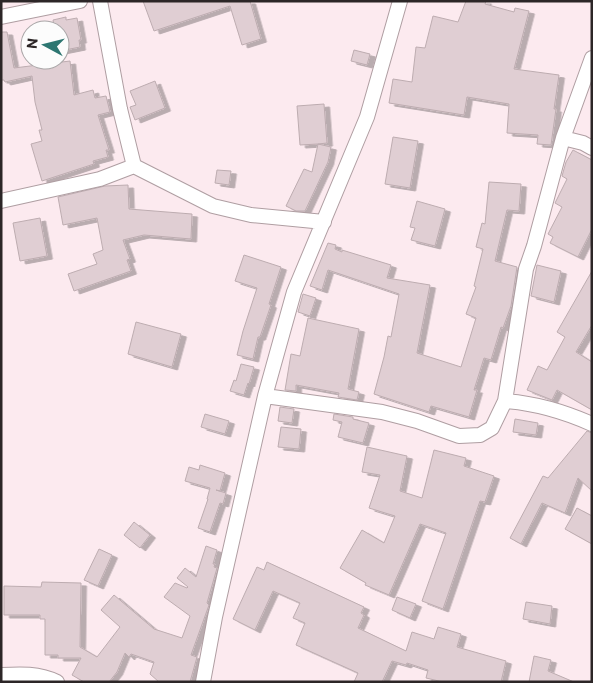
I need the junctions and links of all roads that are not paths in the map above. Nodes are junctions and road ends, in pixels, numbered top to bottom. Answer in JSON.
{"nodes":[{"id":1,"x":100,"y":1,"type":"edge"},
{"id":2,"x":400,"y":1,"type":"edge"},
{"id":3,"x":73,"y":2,"type":"edge"},
{"id":4,"x":1,"y":17,"type":"edge"},
{"id":5,"x":592,"y":58,"type":"edge"},
{"id":6,"x":563,"y":138,"type":"junction"},
{"id":7,"x":592,"y":148,"type":"edge"},
{"id":8,"x":134,"y":166,"type":"junction"},
{"id":9,"x":1,"y":201,"type":"edge"},
{"id":10,"x":324,"y":222,"type":"junction"},
{"id":11,"x":265,"y":396,"type":"junction"},
{"id":12,"x":505,"y":401,"type":"junction"},
{"id":13,"x":592,"y":424,"type":"edge"},
{"id":14,"x":1,"y":675,"type":"edge"},
{"id":15,"x":57,"y":682,"type":"edge"},
{"id":16,"x":203,"y":682,"type":"edge"}],
"edges":[{"from":1,"to":8,"type":"street"},
{"from":2,"to":10,"type":"street"},
{"from":3,"to":4,"type":"street"},
{"from":5,"to":6,"type":"street"},
{"from":6,"to":7,"type":"street"},
{"from":6,"to":12,"type":"street"},
{"from":8,"to":9,"type":"street"},
{"from":8,"to":10,"type":"street"},
{"from":10,"to":11,"type":"street"},
{"from":11,"to":12,"type":"street"},
{"from":11,"to":16,"type":"street"},
{"from":12,"to":13,"type":"street"},
{"from":14,"to":15,"type":"street"}]}
